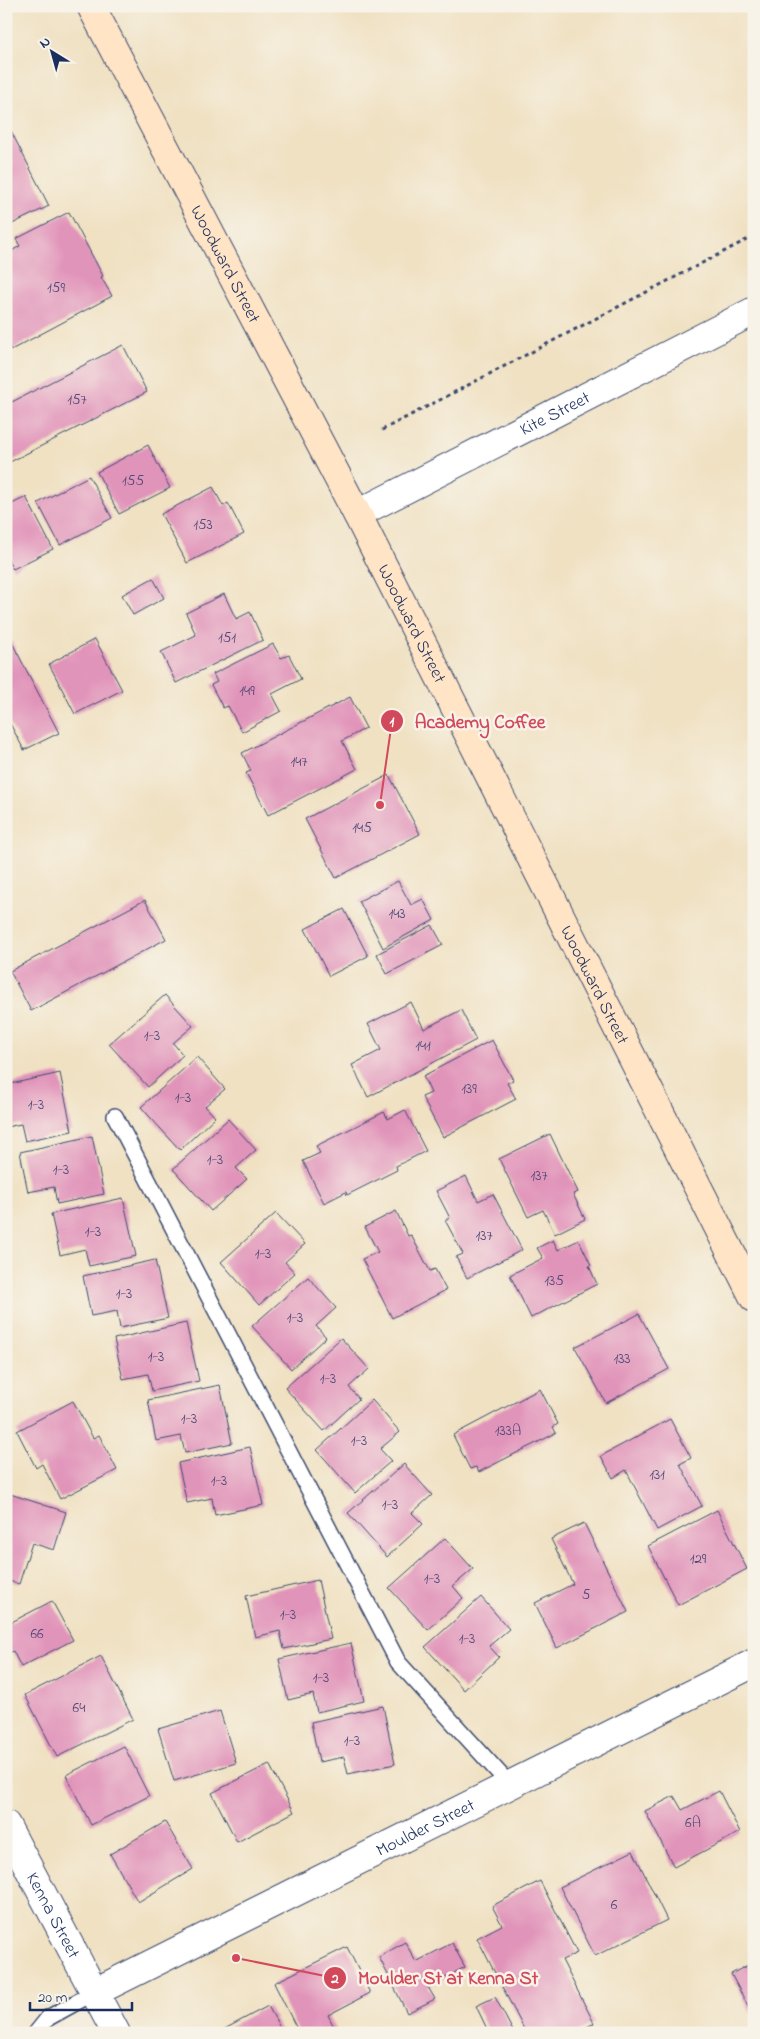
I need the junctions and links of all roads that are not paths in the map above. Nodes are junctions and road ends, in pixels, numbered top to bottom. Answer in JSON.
{"nodes":[{"id":1,"x":91,"y":6,"type":"edge"},
{"id":2,"x":754,"y":311,"type":"edge"},
{"id":3,"x":357,"y":514,"type":"junction"},
{"id":4,"x":115,"y":1116,"type":"dead end"},
{"id":5,"x":754,"y":1298,"type":"edge"},
{"id":6,"x":754,"y":1663,"type":"edge"},
{"id":7,"x":510,"y":1785,"type":"junction"},
{"id":8,"x":6,"y":1825,"type":"edge"},
{"id":9,"x":95,"y":1992,"type":"junction"},
{"id":10,"x":36,"y":2033,"type":"edge"},
{"id":11,"x":116,"y":2033,"type":"edge"}],
"edges":[{"from":1,"to":3,"type":"street","name":"Woodward Street"},
{"from":2,"to":3,"type":"street","name":"Kite Street"},
{"from":3,"to":5,"type":"street","name":"Woodward Street"},
{"from":4,"to":7,"type":"lane"},
{"from":6,"to":7,"type":"street","name":"Moulder Street"},
{"from":7,"to":9,"type":"street","name":"Moulder Street"},
{"from":8,"to":9,"type":"street","name":"Kenna Street"},
{"from":9,"to":10,"type":"lane"},
{"from":9,"to":11,"type":"street","name":"Kenna Street"}]}
